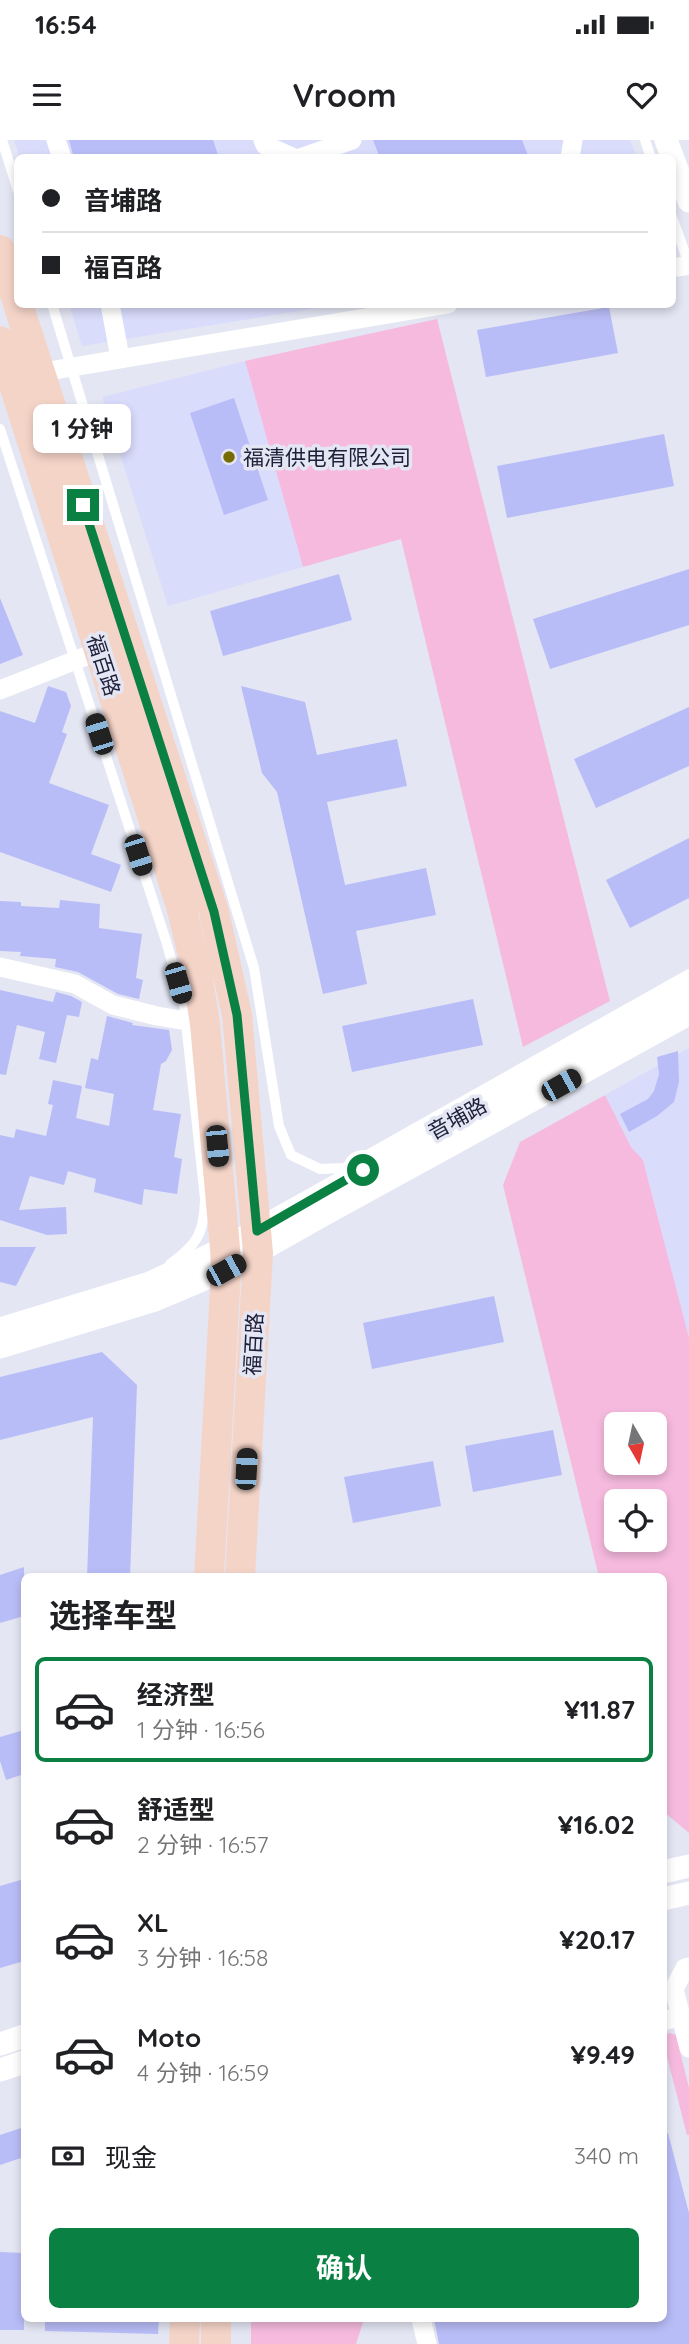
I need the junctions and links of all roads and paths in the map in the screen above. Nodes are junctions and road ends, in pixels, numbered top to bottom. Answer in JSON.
{"nodes":[{"id":1,"x":2,"y":140,"type":"edge"},
{"id":2,"x":263,"y":140,"type":"edge"},
{"id":3,"x":352,"y":140,"type":"edge"},
{"id":4,"x":285,"y":154,"type":"edge"},
{"id":5,"x":312,"y":154,"type":"edge"},
{"id":6,"x":676,"y":167,"type":"edge"},
{"id":7,"x":14,"y":178,"type":"edge"},
{"id":8,"x":689,"y":201,"type":"edge"},
{"id":9,"x":676,"y":228,"type":"edge"},
{"id":10,"x":0,"y":250,"type":"edge"},
{"id":11,"x":689,"y":265,"type":"edge"},
{"id":12,"x":14,"y":292,"type":"edge"},
{"id":13,"x":18,"y":308,"type":"edge"},
{"id":14,"x":53,"y":308,"type":"edge"},
{"id":15,"x":115,"y":308,"type":"edge"},
{"id":16,"x":424,"y":308,"type":"edge"},
{"id":17,"x":0,"y":341,"type":"edge"},
{"id":18,"x":120,"y":358,"type":"junction"},
{"id":19,"x":71,"y":366,"type":"junction"},
{"id":20,"x":17,"y":379,"type":"edge"},
{"id":21,"x":0,"y":429,"type":"edge"},
{"id":22,"x":87,"y":656,"type":"junction"},
{"id":23,"x":0,"y":690,"type":"edge"},
{"id":24,"x":0,"y":967,"type":"edge"},
{"id":25,"x":689,"y":974,"type":"edge"},
{"id":26,"x":689,"y":989,"type":"edge"},
{"id":27,"x":689,"y":1014,"type":"edge"},
{"id":28,"x":195,"y":1022,"type":"junction"},
{"id":29,"x":258,"y":1242,"type":"junction"},
{"id":30,"x":226,"y":1259,"type":"junction"},
{"id":31,"x":0,"y":1319,"type":"edge"},
{"id":32,"x":0,"y":1329,"type":"edge"},
{"id":33,"x":0,"y":1347,"type":"edge"},
{"id":34,"x":209,"y":1573,"type":"edge"},
{"id":35,"x":240,"y":1573,"type":"edge"},
{"id":36,"x":689,"y":1866,"type":"edge"},
{"id":37,"x":667,"y":1871,"type":"edge"},
{"id":38,"x":689,"y":1893,"type":"edge"},
{"id":39,"x":667,"y":1898,"type":"edge"},
{"id":40,"x":689,"y":1967,"type":"edge"},
{"id":41,"x":672,"y":2018,"type":"edge"},
{"id":42,"x":21,"y":2037,"type":"edge"},
{"id":43,"x":0,"y":2044,"type":"edge"},
{"id":44,"x":689,"y":2048,"type":"edge"},
{"id":45,"x":21,"y":2063,"type":"edge"},
{"id":46,"x":0,"y":2070,"type":"edge"},
{"id":47,"x":185,"y":2322,"type":"edge"},
{"id":48,"x":216,"y":2322,"type":"edge"},
{"id":49,"x":422,"y":2322,"type":"edge"},
{"id":50,"x":184,"y":2344,"type":"edge"},
{"id":51,"x":216,"y":2344,"type":"edge"},
{"id":52,"x":427,"y":2344,"type":"edge"}],
"edges":[{"from":1,"to":7,"type":"lane"},
{"from":2,"to":4,"type":"street"},
{"from":3,"to":5,"type":"street"},
{"from":6,"to":8,"type":"street"},
{"from":9,"to":11,"type":"lane"},
{"from":10,"to":12,"type":"main road","name":"福百路"},
{"from":13,"to":20,"type":"main road","name":"福百路"},
{"from":14,"to":19,"type":"lane"},
{"from":15,"to":18,"type":"street"},
{"from":16,"to":18,"type":"street"},
{"from":17,"to":20,"type":"main road","name":"福百路"},
{"from":18,"to":19,"type":"street"},
{"from":19,"to":20,"type":"street"},
{"from":19,"to":25,"type":"lane"},
{"from":20,"to":22,"type":"main road","name":"福百路"},
{"from":20,"to":29,"type":"main road","name":"福百路"},
{"from":21,"to":22,"type":"lane"},
{"from":22,"to":23,"type":"street"},
{"from":22,"to":28,"type":"main road","name":"福百路"},
{"from":24,"to":28,"type":"street"},
{"from":26,"to":29,"type":"street","name":"音埔路"},
{"from":27,"to":29,"type":"street","name":"音埔路"},
{"from":28,"to":30,"type":"main road","name":"福百路"},
{"from":28,"to":31,"type":"lane"},
{"from":29,"to":30,"type":"street","name":"音埔路"},
{"from":29,"to":35,"type":"main road","name":"福百路"},
{"from":30,"to":32,"type":"street"},
{"from":30,"to":33,"type":"street"},
{"from":30,"to":34,"type":"main road","name":"福百路"},
{"from":36,"to":37,"type":"street"},
{"from":38,"to":39,"type":"street"},
{"from":40,"to":41,"type":"street"},
{"from":41,"to":44,"type":"street"},
{"from":42,"to":43,"type":"street"},
{"from":45,"to":46,"type":"street"},
{"from":47,"to":50,"type":"main road"},
{"from":48,"to":51,"type":"main road"},
{"from":49,"to":52,"type":"street"}]}
